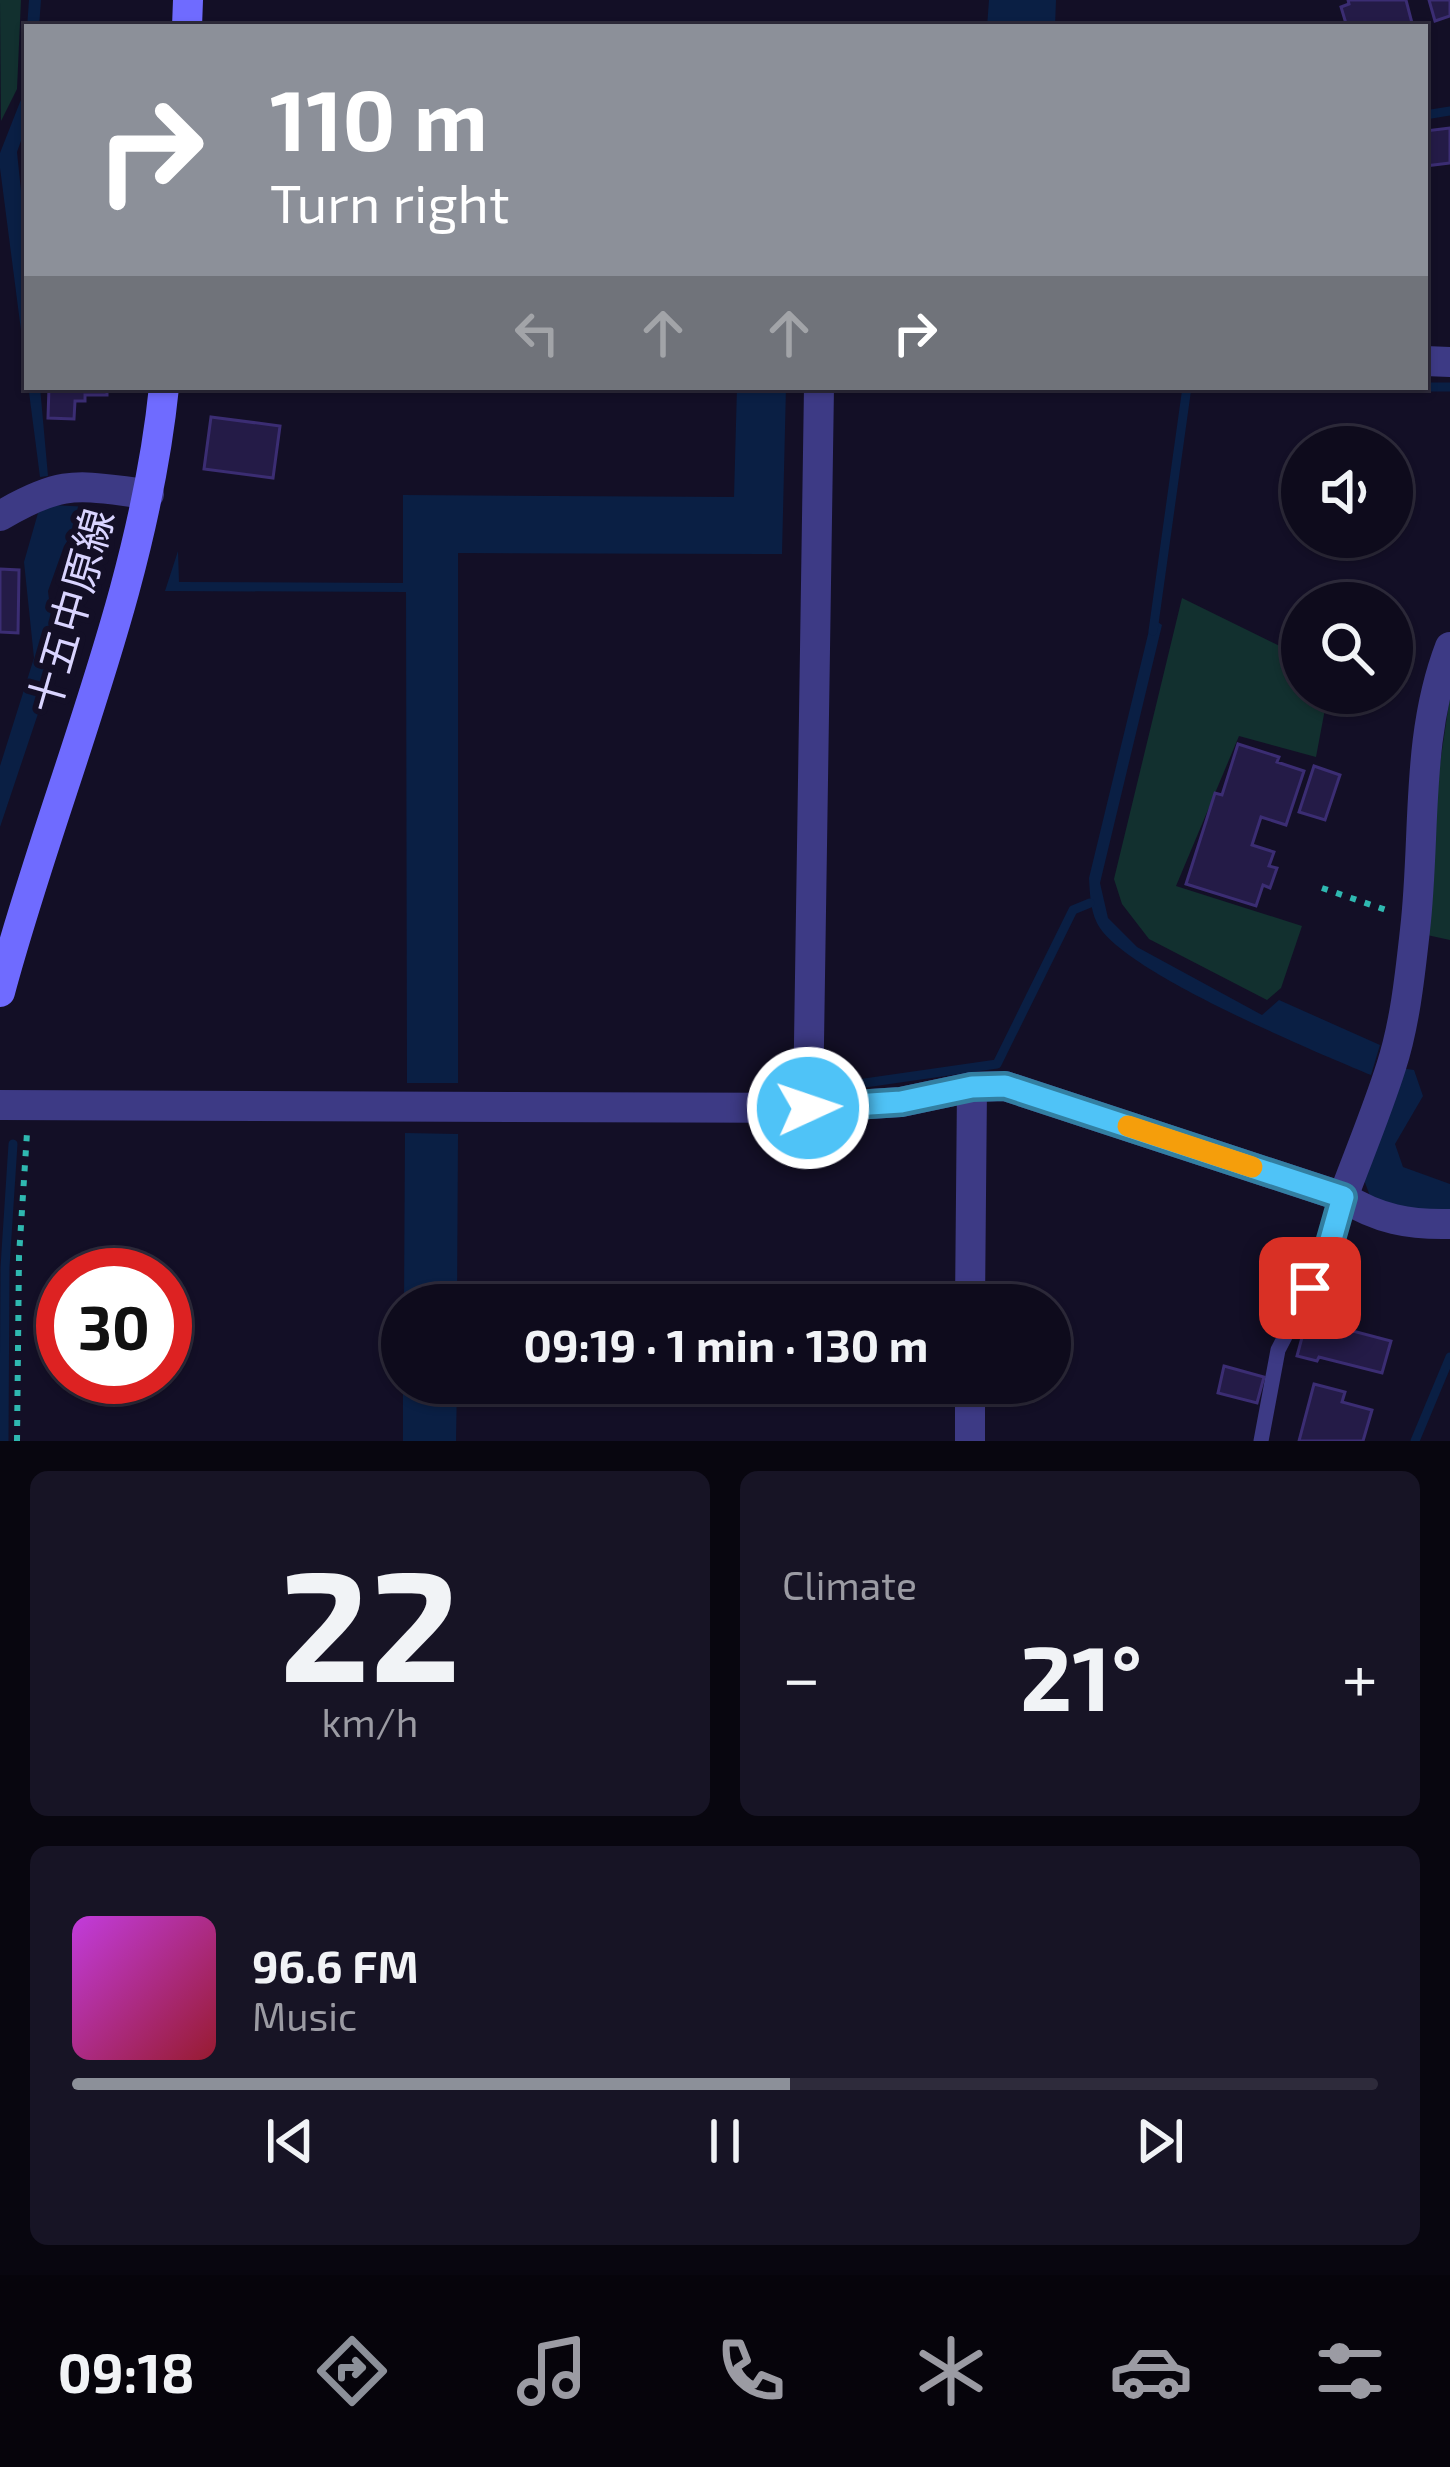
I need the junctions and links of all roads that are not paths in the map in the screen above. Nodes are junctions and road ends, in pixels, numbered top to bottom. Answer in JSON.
{"nodes":[{"id":1,"x":164,"y":390,"type":"edge"},
{"id":2,"x":819,"y":390,"type":"edge"},
{"id":3,"x":149,"y":494,"type":"junction"},
{"id":4,"x":0,"y":516,"type":"edge"},
{"id":5,"x":1450,"y":647,"type":"edge"},
{"id":6,"x":0,"y":992,"type":"edge"},
{"id":7,"x":972,"y":1087,"type":"junction"},
{"id":8,"x":14,"y":1106,"type":"edge"},
{"id":9,"x":808,"y":1108,"type":"junction"},
{"id":10,"x":1343,"y":1197,"type":"junction"},
{"id":11,"x":1450,"y":1224,"type":"edge"},
{"id":12,"x":970,"y":1284,"type":"edge"},
{"id":13,"x":970,"y":1404,"type":"edge"},
{"id":14,"x":970,"y":1441,"type":"edge"},
{"id":15,"x":1261,"y":1441,"type":"edge"}],
"edges":[{"from":1,"to":3,"type":"main road","name":"十五中原線"},
{"from":2,"to":9,"type":"street"},
{"from":3,"to":4,"type":"street"},
{"from":3,"to":6,"type":"main road","name":"十五中原線"},
{"from":5,"to":10,"type":"street"},
{"from":7,"to":9,"type":"street"},
{"from":7,"to":10,"type":"street"},
{"from":7,"to":12,"type":"street"},
{"from":8,"to":9,"type":"street"},
{"from":10,"to":11,"type":"street"},
{"from":10,"to":15,"type":"lane"},
{"from":13,"to":14,"type":"street"}]}
